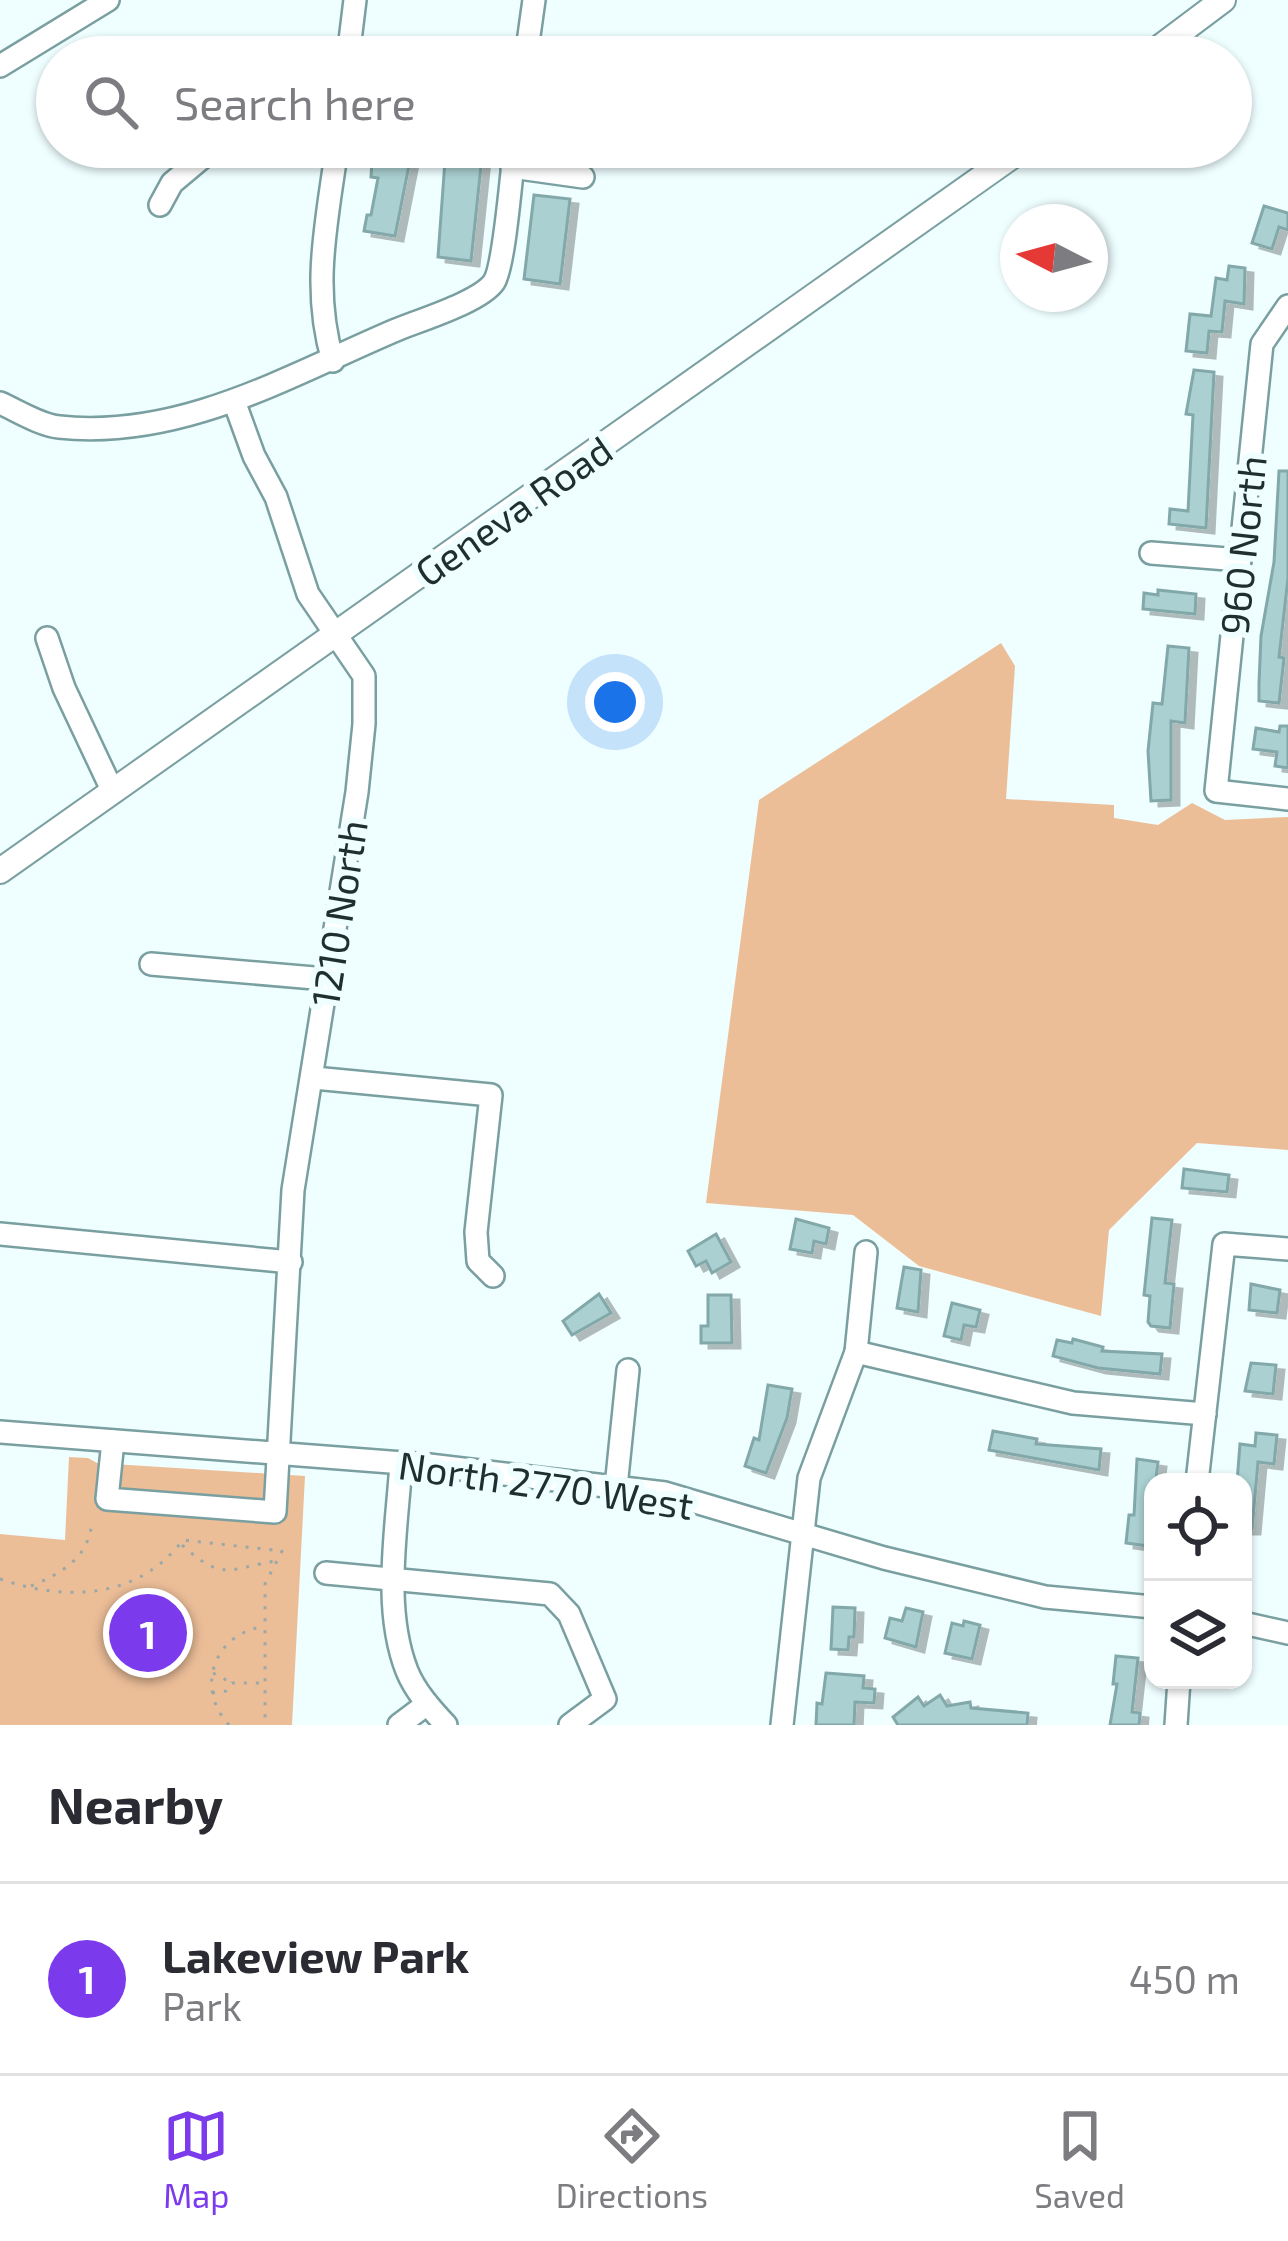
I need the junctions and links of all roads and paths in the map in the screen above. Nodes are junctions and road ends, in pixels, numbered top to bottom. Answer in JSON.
{"nodes":[{"id":1,"x":107,"y":0,"type":"edge"},
{"id":2,"x":355,"y":0,"type":"edge"},
{"id":3,"x":533,"y":0,"type":"edge"},
{"id":4,"x":1223,"y":0,"type":"edge"},
{"id":5,"x":49,"y":36,"type":"edge"},
{"id":6,"x":351,"y":36,"type":"edge"},
{"id":7,"x":529,"y":36,"type":"edge"},
{"id":8,"x":1175,"y":36,"type":"edge"},
{"id":9,"x":36,"y":44,"type":"edge"},
{"id":10,"x":0,"y":66,"type":"edge"},
{"id":11,"x":190,"y":168,"type":"edge"},
{"id":12,"x":334,"y":168,"type":"edge"},
{"id":13,"x":511,"y":168,"type":"edge"},
{"id":14,"x":552,"y":168,"type":"edge"},
{"id":15,"x":994,"y":168,"type":"edge"},
{"id":16,"x":583,"y":177,"type":"dead end"},
{"id":17,"x":160,"y":205,"type":"dead end"},
{"id":18,"x":1288,"y":306,"type":"edge"},
{"id":19,"x":333,"y":361,"type":"junction"},
{"id":20,"x":234,"y":401,"type":"junction"},
{"id":21,"x":0,"y":404,"type":"edge"},
{"id":22,"x":1150,"y":553,"type":"dead end"},
{"id":23,"x":1240,"y":560,"type":"junction"},
{"id":24,"x":337,"y":635,"type":"junction"},
{"id":25,"x":47,"y":638,"type":"dead end"},
{"id":26,"x":113,"y":792,"type":"junction"},
{"id":27,"x":1288,"y":800,"type":"edge"},
{"id":28,"x":0,"y":871,"type":"edge"},
{"id":29,"x":151,"y":964,"type":"dead end"},
{"id":30,"x":326,"y":980,"type":"junction"},
{"id":31,"x":314,"y":1078,"type":"junction"},
{"id":32,"x":0,"y":1234,"type":"edge"},
{"id":33,"x":1288,"y":1249,"type":"edge"},
{"id":34,"x":866,"y":1252,"type":"dead end"},
{"id":35,"x":291,"y":1262,"type":"junction"},
{"id":36,"x":493,"y":1276,"type":"dead end"},
{"id":37,"x":856,"y":1352,"type":"junction"},
{"id":38,"x":628,"y":1370,"type":"dead end"},
{"id":39,"x":1205,"y":1414,"type":"junction"},
{"id":40,"x":0,"y":1432,"type":"edge"},
{"id":41,"x":113,"y":1441,"type":"junction"},
{"id":42,"x":280,"y":1454,"type":"junction"},
{"id":43,"x":400,"y":1462,"type":"junction"},
{"id":44,"x":1198,"y":1473,"type":"edge"},
{"id":45,"x":616,"y":1487,"type":"junction"},
{"id":46,"x":92,"y":1521,"type":"dead end"},
{"id":47,"x":801,"y":1534,"type":"junction"},
{"id":48,"x":181,"y":1544,"type":"junction"},
{"id":49,"x":278,"y":1561,"type":"junction"},
{"id":50,"x":326,"y":1573,"type":"dead end"},
{"id":51,"x":395,"y":1577,"type":"junction"},
{"id":52,"x":0,"y":1579,"type":"edge"},
{"id":53,"x":30,"y":1587,"type":"junction"},
{"id":54,"x":1144,"y":1606,"type":"edge"},
{"id":55,"x":1252,"y":1625,"type":"edge"},
{"id":56,"x":265,"y":1627,"type":"junction"},
{"id":57,"x":1288,"y":1633,"type":"edge"},
{"id":58,"x":211,"y":1673,"type":"junction"},
{"id":59,"x":232,"y":1683,"type":"junction"},
{"id":60,"x":266,"y":1683,"type":"junction"},
{"id":61,"x":1178,"y":1689,"type":"edge"},
{"id":62,"x":210,"y":1693,"type":"junction"},
{"id":63,"x":428,"y":1704,"type":"junction"},
{"id":64,"x":229,"y":1725,"type":"edge"},
{"id":65,"x":266,"y":1725,"type":"edge"},
{"id":66,"x":399,"y":1725,"type":"edge"},
{"id":67,"x":446,"y":1725,"type":"edge"},
{"id":68,"x":570,"y":1725,"type":"edge"},
{"id":69,"x":782,"y":1725,"type":"edge"},
{"id":70,"x":1176,"y":1725,"type":"edge"}],
"edges":[{"from":1,"to":5,"type":"street"},
{"from":2,"to":6,"type":"street"},
{"from":3,"to":7,"type":"street"},
{"from":4,"to":8,"type":"main road"},
{"from":9,"to":10,"type":"street"},
{"from":11,"to":17,"type":"street"},
{"from":12,"to":19,"type":"street"},
{"from":13,"to":19,"type":"street"},
{"from":14,"to":16,"type":"street"},
{"from":15,"to":24,"type":"main road","name":"Geneva Road"},
{"from":18,"to":23,"type":"street","name":"960 North"},
{"from":19,"to":20,"type":"street"},
{"from":20,"to":21,"type":"street"},
{"from":20,"to":24,"type":"street","name":"1210 North"},
{"from":22,"to":23,"type":"street"},
{"from":23,"to":27,"type":"street","name":"960 North"},
{"from":24,"to":26,"type":"main road","name":"Geneva Road"},
{"from":24,"to":30,"type":"street","name":"1210 North"},
{"from":25,"to":26,"type":"street"},
{"from":26,"to":28,"type":"main road","name":"Geneva Road"},
{"from":29,"to":30,"type":"street"},
{"from":30,"to":31,"type":"street","name":"1210 North"},
{"from":31,"to":35,"type":"street","name":"1210 North"},
{"from":31,"to":36,"type":"street"},
{"from":32,"to":35,"type":"street"},
{"from":33,"to":39,"type":"street"},
{"from":34,"to":37,"type":"street"},
{"from":35,"to":42,"type":"street","name":"1210 North"},
{"from":37,"to":39,"type":"street"},
{"from":37,"to":47,"type":"street"},
{"from":38,"to":45,"type":"street"},
{"from":39,"to":44,"type":"street"},
{"from":40,"to":41,"type":"street","name":"North 2770 West"},
{"from":41,"to":42,"type":"street","name":"North 2770 West"},
{"from":41,"to":42,"type":"street","name":"1210 North"},
{"from":42,"to":43,"type":"street","name":"North 2770 West"},
{"from":43,"to":45,"type":"street","name":"North 2770 West"},
{"from":43,"to":51,"type":"street"},
{"from":45,"to":47,"type":"street","name":"North 2770 West"},
{"from":46,"to":53,"type":"path"},
{"from":47,"to":54,"type":"street","name":"North 2770 West"},
{"from":47,"to":69,"type":"street"},
{"from":48,"to":49,"type":"path"},
{"from":48,"to":49,"type":"path"},
{"from":48,"to":53,"type":"path"},
{"from":49,"to":56,"type":"path"},
{"from":50,"to":51,"type":"street"},
{"from":51,"to":63,"type":"street"},
{"from":51,"to":68,"type":"street"},
{"from":52,"to":53,"type":"path"},
{"from":55,"to":57,"type":"street"},
{"from":56,"to":58,"type":"path"},
{"from":56,"to":60,"type":"path"},
{"from":58,"to":59,"type":"path"},
{"from":58,"to":62,"type":"path"},
{"from":59,"to":60,"type":"path"},
{"from":59,"to":62,"type":"path"},
{"from":60,"to":65,"type":"path"},
{"from":61,"to":70,"type":"street"},
{"from":62,"to":64,"type":"path"},
{"from":63,"to":66,"type":"street"},
{"from":63,"to":67,"type":"street"}]}
